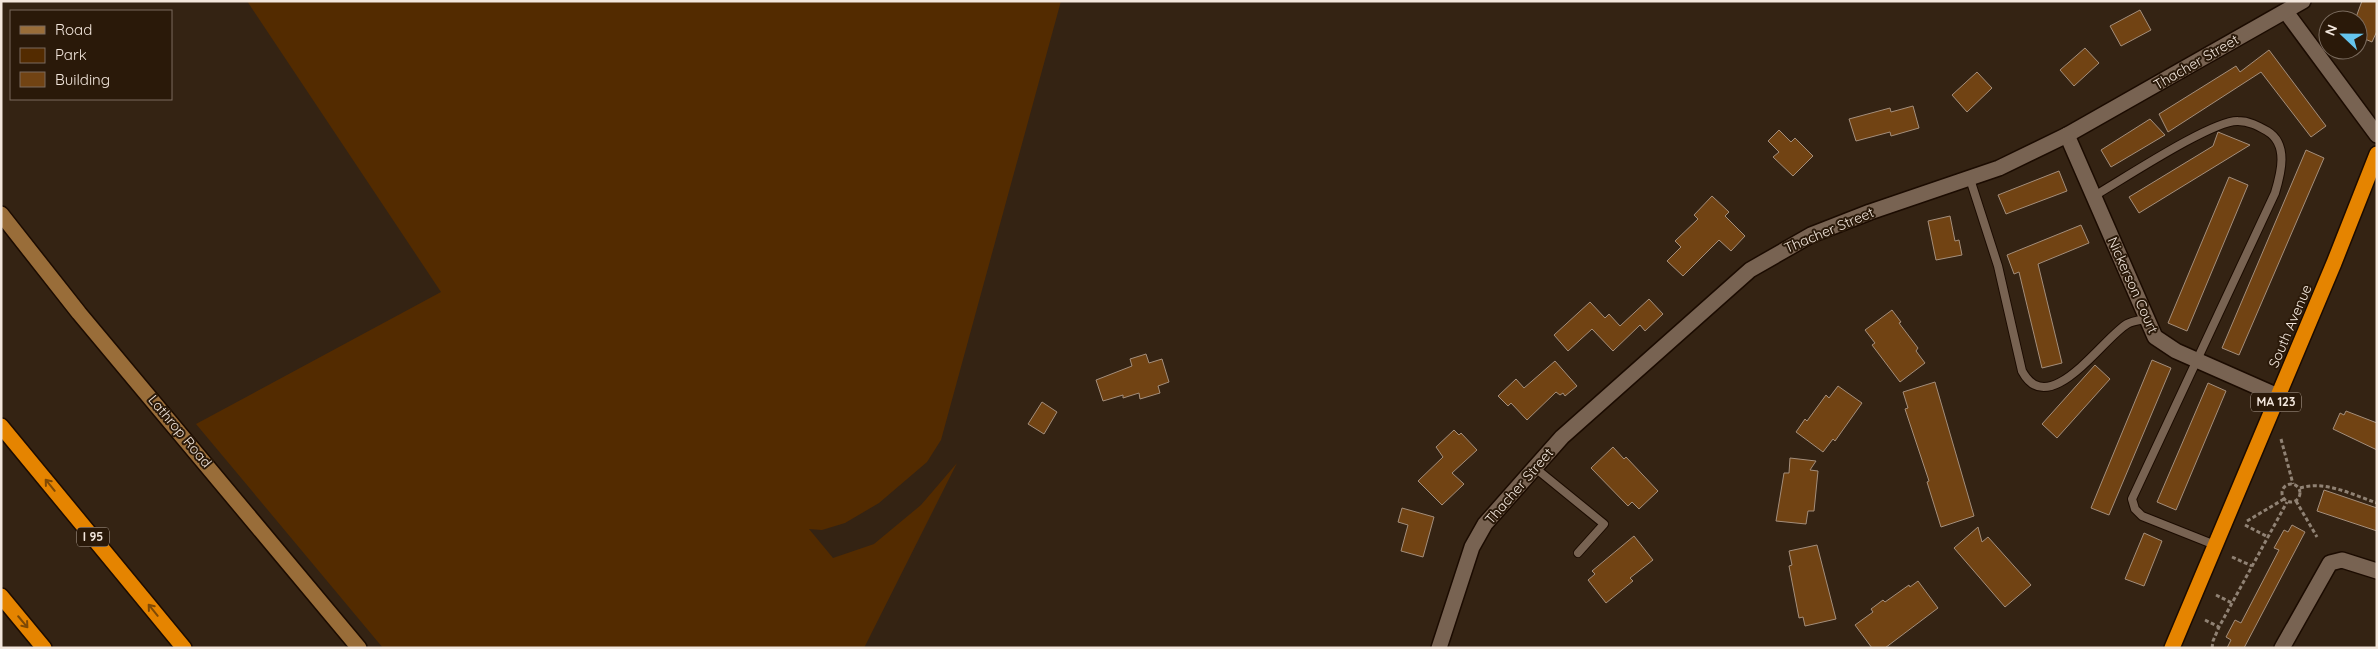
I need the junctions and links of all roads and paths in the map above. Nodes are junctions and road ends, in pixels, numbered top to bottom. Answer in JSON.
{"nodes":[{"id":1,"x":2303,"y":1,"type":"edge"},
{"id":2,"x":2286,"y":12,"type":"junction"},
{"id":3,"x":2068,"y":135,"type":"junction"},
{"id":4,"x":2377,"y":136,"type":"edge"},
{"id":5,"x":2377,"y":154,"type":"edge"},
{"id":6,"x":1970,"y":179,"type":"junction"},
{"id":7,"x":2094,"y":196,"type":"junction"},
{"id":8,"x":1,"y":214,"type":"edge"},
{"id":9,"x":2146,"y":319,"type":"junction"},
{"id":10,"x":2197,"y":359,"type":"junction"},
{"id":11,"x":2278,"y":396,"type":"junction"},
{"id":12,"x":1,"y":426,"type":"edge"},
{"id":13,"x":2281,"y":439,"type":"dead end"},
{"id":14,"x":1534,"y":467,"type":"junction"},
{"id":15,"x":2293,"y":484,"type":"junction"},
{"id":16,"x":2300,"y":488,"type":"junction"},
{"id":17,"x":2286,"y":500,"type":"junction"},
{"id":18,"x":2296,"y":501,"type":"junction"},
{"id":19,"x":2377,"y":503,"type":"edge"},
{"id":20,"x":2268,"y":537,"type":"junction"},
{"id":21,"x":2317,"y":537,"type":"dead end"},
{"id":22,"x":2215,"y":545,"type":"junction"},
{"id":23,"x":1578,"y":553,"type":"dead end"},
{"id":24,"x":2232,"y":557,"type":"dead end"},
{"id":25,"x":2252,"y":566,"type":"junction"},
{"id":26,"x":2377,"y":571,"type":"edge"},
{"id":27,"x":2216,"y":595,"type":"dead end"},
{"id":28,"x":1,"y":596,"type":"edge"},
{"id":29,"x":2232,"y":603,"type":"junction"},
{"id":30,"x":2205,"y":620,"type":"dead end"},
{"id":31,"x":2219,"y":627,"type":"junction"},
{"id":32,"x":44,"y":648,"type":"edge"},
{"id":33,"x":184,"y":648,"type":"edge"},
{"id":34,"x":359,"y":648,"type":"edge"},
{"id":35,"x":1439,"y":648,"type":"edge"},
{"id":36,"x":2172,"y":648,"type":"edge"},
{"id":37,"x":2212,"y":648,"type":"edge"},
{"id":38,"x":2282,"y":648,"type":"edge"}],
"edges":[{"from":1,"to":2,"type":"street","name":"Thacher Street"},
{"from":2,"to":3,"type":"street","name":"Thacher Street"},
{"from":2,"to":4,"type":"street"},
{"from":3,"to":6,"type":"street","name":"Thacher Street"},
{"from":3,"to":7,"type":"street","name":"Nickerson Court"},
{"from":5,"to":11,"type":"highway","name":"South Avenue","number":"MA 123"},
{"from":6,"to":9,"type":"lane"},
{"from":6,"to":14,"type":"street","name":"Thacher Street"},
{"from":7,"to":9,"type":"street","name":"Nickerson Court"},
{"from":7,"to":10,"type":"lane"},
{"from":8,"to":34,"type":"main road","name":"Lathrop Road"},
{"from":9,"to":10,"type":"street","name":"Nickerson Court"},
{"from":10,"to":11,"type":"street","name":"Nickerson Court"},
{"from":10,"to":22,"type":"lane"},
{"from":11,"to":22,"type":"highway","name":"South Avenue","number":"MA 123"},
{"from":33,"to":12,"type":"highway","number":"I 95","one_way":true},
{"from":13,"to":15,"type":"path"},
{"from":14,"to":23,"type":"lane"},
{"from":14,"to":35,"type":"street","name":"Thacher Street"},
{"from":15,"to":16,"type":"path"},
{"from":15,"to":17,"type":"path"},
{"from":16,"to":18,"type":"path"},
{"from":16,"to":19,"type":"path"},
{"from":17,"to":18,"type":"path"},
{"from":17,"to":20,"type":"path"},
{"from":17,"to":20,"type":"path"},
{"from":18,"to":21,"type":"path"},
{"from":20,"to":25,"type":"path"},
{"from":22,"to":36,"type":"highway","name":"South Avenue","number":"MA 123"},
{"from":24,"to":25,"type":"path"},
{"from":25,"to":29,"type":"path"},
{"from":26,"to":38,"type":"street"},
{"from":27,"to":29,"type":"path"},
{"from":28,"to":32,"type":"highway","one_way":true},
{"from":29,"to":31,"type":"path"},
{"from":30,"to":31,"type":"path"},
{"from":31,"to":37,"type":"path"}]}
